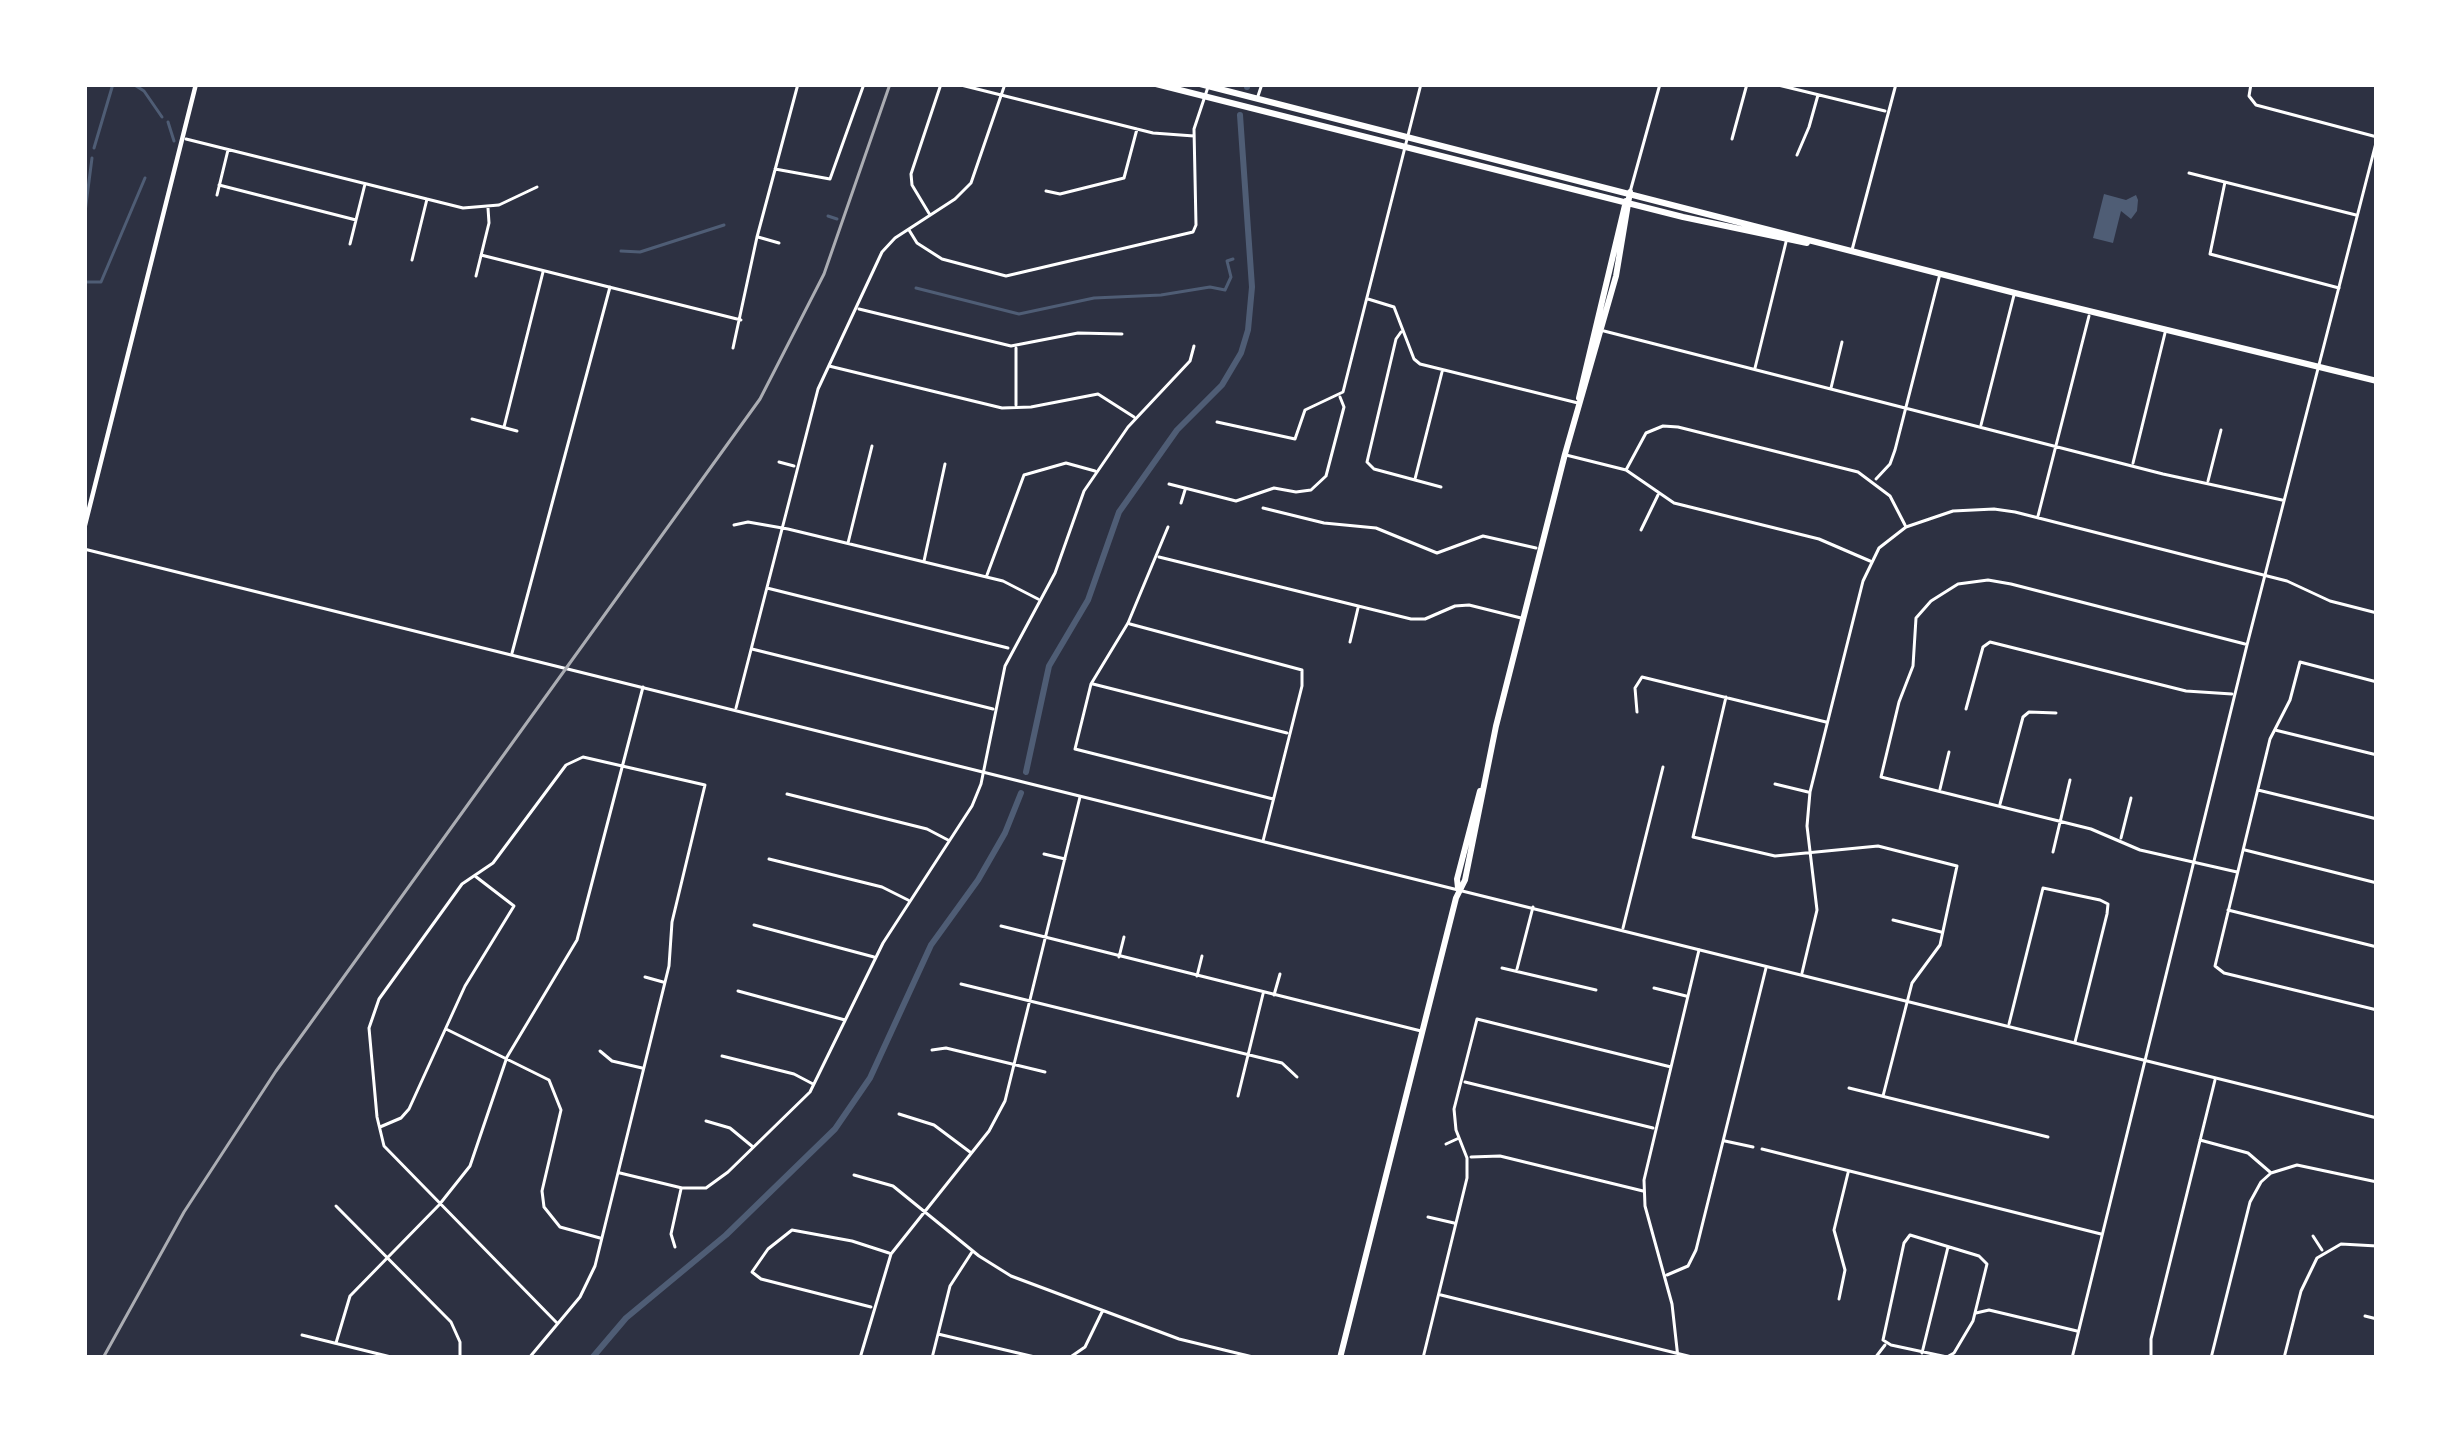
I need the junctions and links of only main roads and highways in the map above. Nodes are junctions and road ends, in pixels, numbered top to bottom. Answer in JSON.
{"nodes":[{"id":1,"x":196,"y":84,"type":"edge"},
{"id":2,"x":1156,"y":84,"type":"edge"},
{"id":3,"x":1206,"y":85,"type":"edge"},
{"id":4,"x":1630,"y":192,"type":"junction"},
{"id":5,"x":1628,"y":203,"type":"junction"},
{"id":6,"x":1787,"y":236,"type":"junction"},
{"id":7,"x":2377,"y":382,"type":"edge"},
{"id":8,"x":84,"y":529,"type":"edge"},
{"id":9,"x":1340,"y":1358,"type":"edge"}],
"edges":[{"from":1,"to":8,"type":"main road"},
{"from":2,"to":5,"type":"main road"},
{"from":3,"to":4,"type":"main road"},
{"from":4,"to":5,"type":"main road"},
{"from":4,"to":6,"type":"main road"},
{"from":5,"to":6,"type":"main road"},
{"from":5,"to":9,"type":"main road"},
{"from":6,"to":7,"type":"main road"}]}
